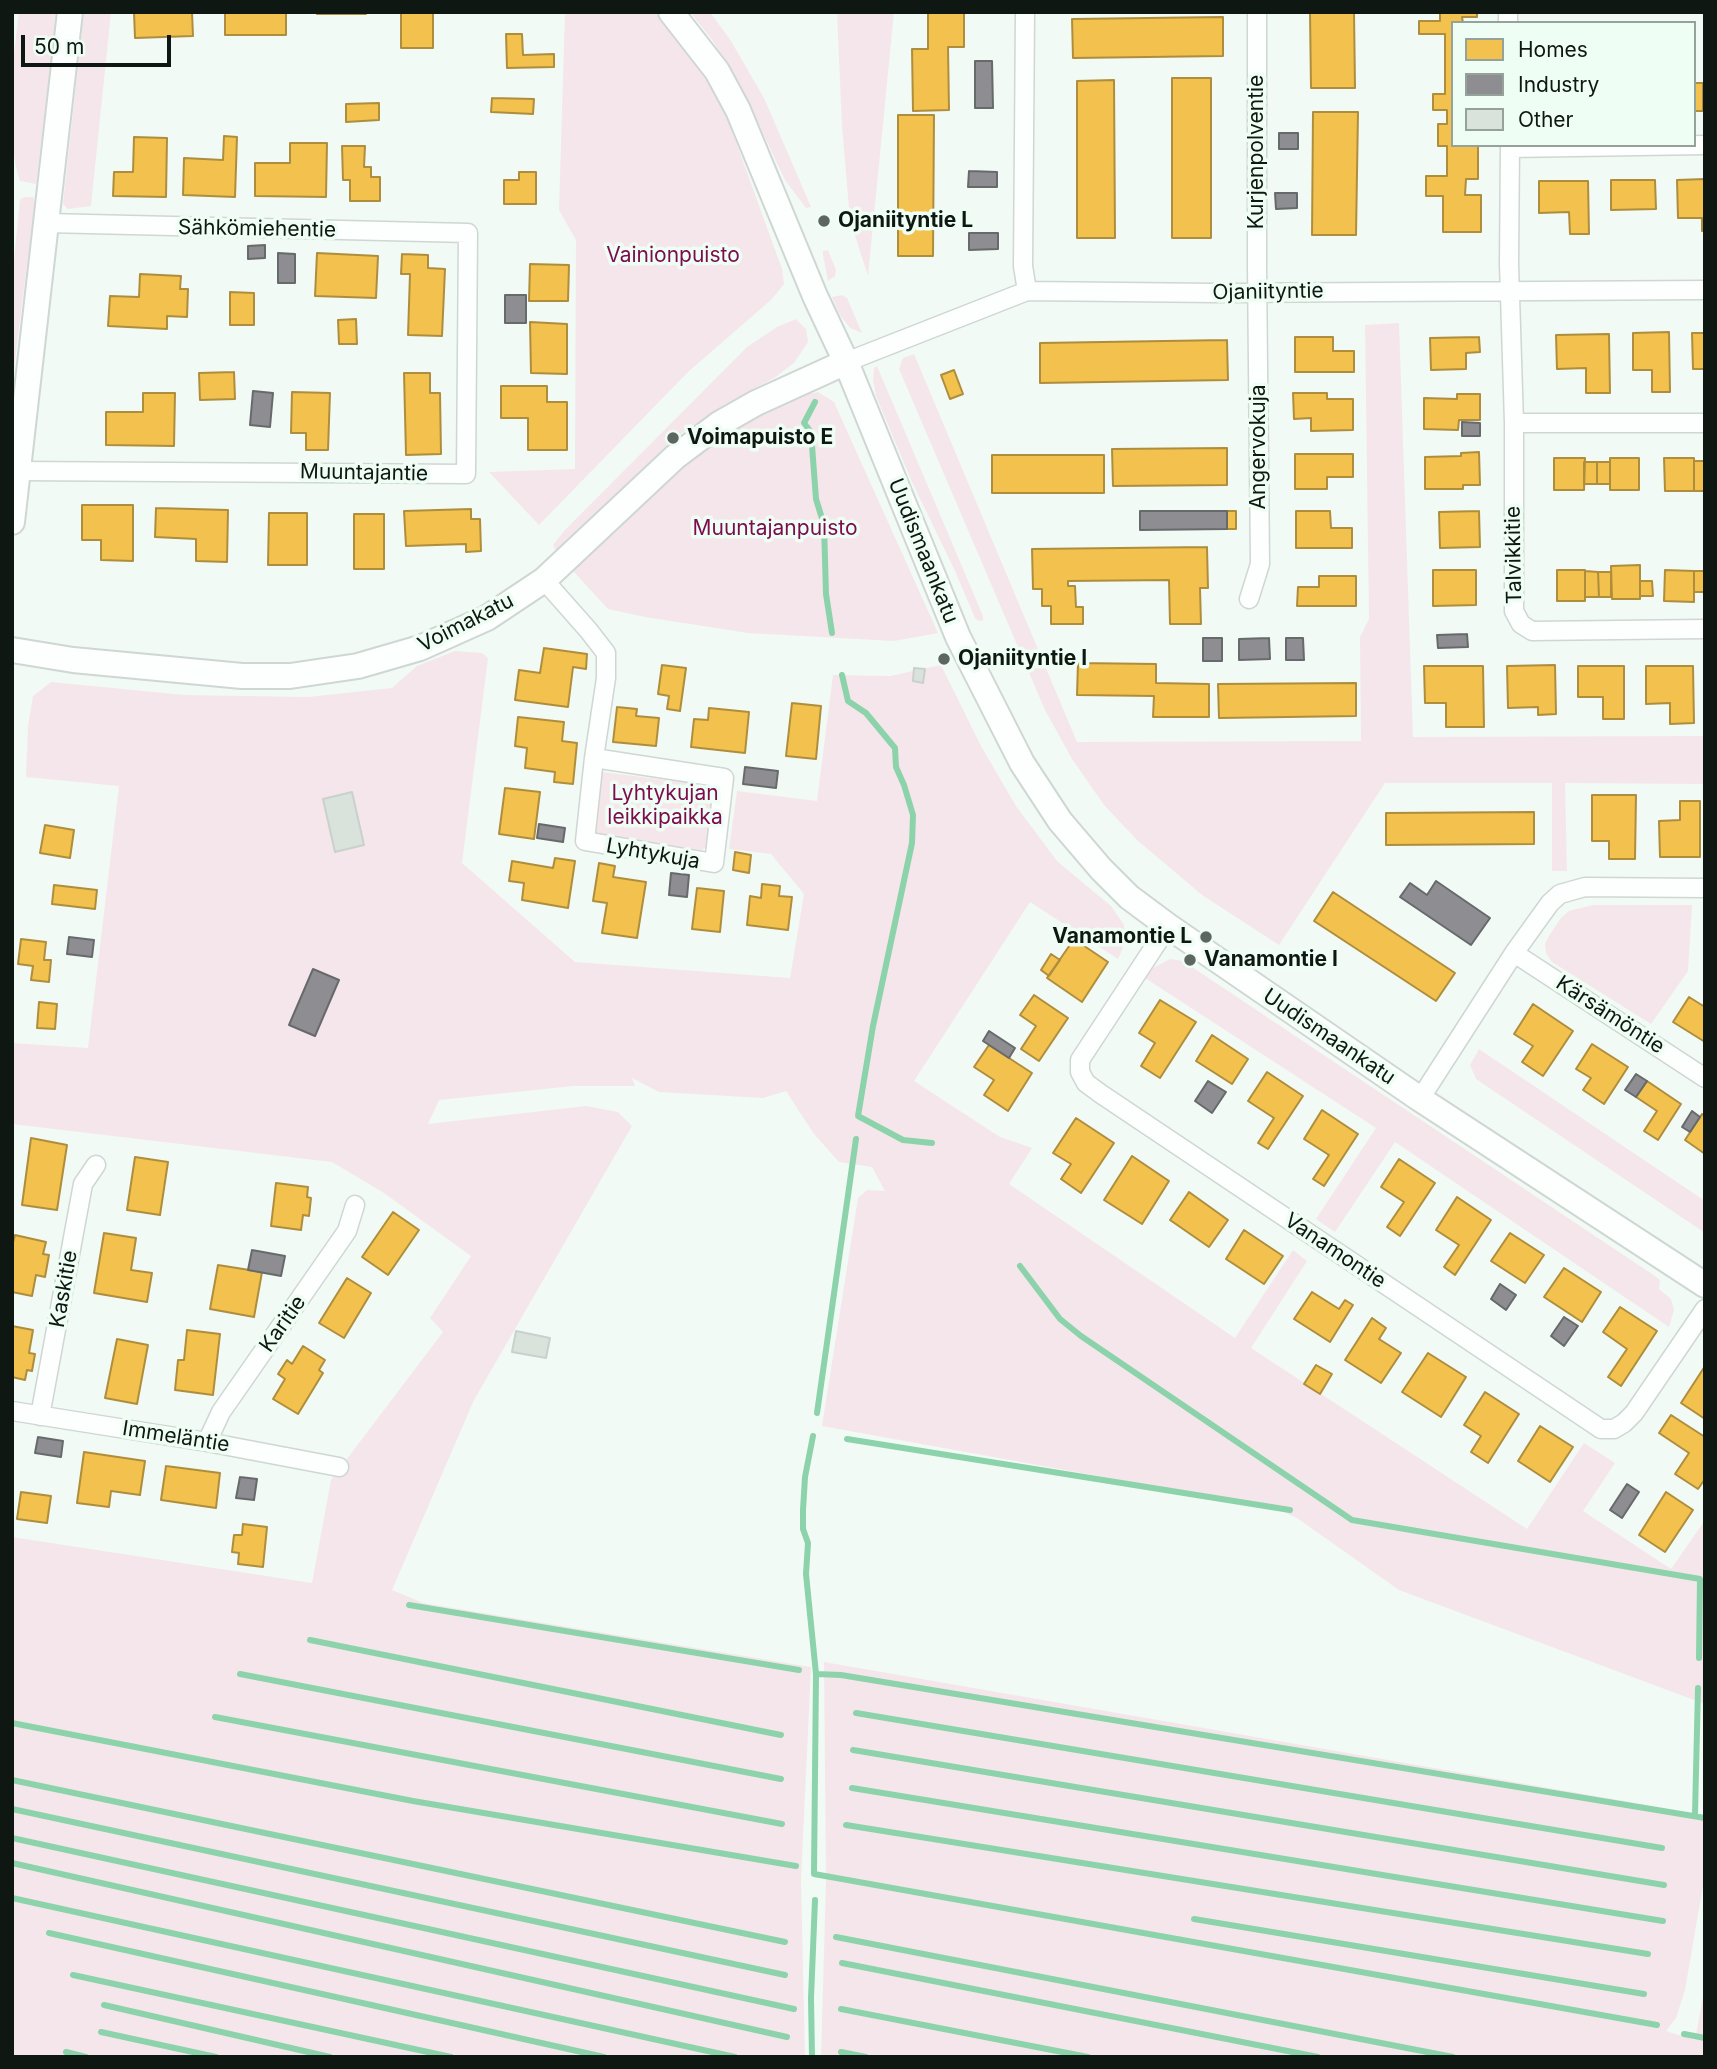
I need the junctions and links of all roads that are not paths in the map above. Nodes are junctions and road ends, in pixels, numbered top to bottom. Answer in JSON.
{"nodes":[{"id":1,"x":70,"y":12,"type":"edge"},
{"id":2,"x":671,"y":12,"type":"edge"},
{"id":3,"x":1025,"y":12,"type":"edge"},
{"id":4,"x":1257,"y":12,"type":"edge"},
{"id":5,"x":1510,"y":147,"type":"edge"},
{"id":6,"x":46,"y":223,"type":"junction"},
{"id":7,"x":468,"y":233,"type":"joint"},
{"id":8,"x":1510,"y":290,"type":"junction"},
{"id":9,"x":1705,"y":290,"type":"edge"},
{"id":10,"x":1027,"y":291,"type":"junction"},
{"id":11,"x":1257,"y":292,"type":"junction"},
{"id":12,"x":846,"y":362,"type":"junction"},
{"id":13,"x":1705,"y":423,"type":"edge"},
{"id":14,"x":1514,"y":424,"type":"junction"},
{"id":15,"x":19,"y":471,"type":"junction"},
{"id":16,"x":12,"y":522,"type":"edge"},
{"id":17,"x":544,"y":579,"type":"junction"},
{"id":18,"x":1249,"y":599,"type":"dead end"},
{"id":19,"x":1705,"y":629,"type":"edge"},
{"id":20,"x":12,"y":650,"type":"edge"},
{"id":21,"x":594,"y":758,"type":"junction"},
{"id":22,"x":1705,"y":888,"type":"edge"},
{"id":23,"x":1168,"y":926,"type":"junction"},
{"id":24,"x":1514,"y":953,"type":"junction"},
{"id":25,"x":1705,"y":1078,"type":"edge"},
{"id":26,"x":1420,"y":1099,"type":"junction"},
{"id":27,"x":96,"y":1165,"type":"dead end"},
{"id":28,"x":355,"y":1205,"type":"dead end"},
{"id":29,"x":1705,"y":1285,"type":"edge"},
{"id":30,"x":1705,"y":1309,"type":"edge"},
{"id":31,"x":12,"y":1411,"type":"edge"},
{"id":32,"x":40,"y":1416,"type":"junction"},
{"id":33,"x":207,"y":1442,"type":"junction"},
{"id":34,"x":339,"y":1467,"type":"dead end"}],
"edges":[{"from":1,"to":6,"type":"street"},
{"from":2,"to":12,"type":"street","name":"Uudismaankatu"},
{"from":3,"to":10,"type":"street"},
{"from":4,"to":11,"type":"street","name":"Kurjenpolventie"},
{"from":5,"to":8,"type":"street","name":"Talvikkitie"},
{"from":6,"to":7,"type":"street","name":"Sähkömiehentie"},
{"from":6,"to":15,"type":"street"},
{"from":7,"to":15,"type":"street","name":"Muuntajantie"},
{"from":8,"to":9,"type":"street","name":"Ojaniityntie"},
{"from":8,"to":11,"type":"street","name":"Ojaniityntie"},
{"from":8,"to":14,"type":"street","name":"Talvikkitie"},
{"from":10,"to":11,"type":"street","name":"Ojaniityntie"},
{"from":10,"to":12,"type":"street","name":"Ojaniityntie"},
{"from":11,"to":18,"type":"street","name":"Angervokuja"},
{"from":12,"to":17,"type":"street","name":"Voimakatu"},
{"from":12,"to":23,"type":"street","name":"Uudismaankatu"},
{"from":13,"to":14,"type":"street"},
{"from":14,"to":19,"type":"street","name":"Talvikkitie"},
{"from":15,"to":16,"type":"street"},
{"from":17,"to":20,"type":"street","name":"Voimakatu"},
{"from":17,"to":21,"type":"street","name":"Lyhtykuja"},
{"from":21,"to":21,"type":"street","name":"Lyhtykuja"},
{"from":22,"to":24,"type":"street"},
{"from":23,"to":26,"type":"street","name":"Uudismaankatu"},
{"from":23,"to":30,"type":"street","name":"Vanamontie"},
{"from":24,"to":25,"type":"street","name":"Kärsämöntie"},
{"from":24,"to":26,"type":"street"},
{"from":26,"to":29,"type":"street","name":"Uudismaankatu"},
{"from":27,"to":32,"type":"street","name":"Kaskitie"},
{"from":28,"to":33,"type":"street","name":"Karitie"},
{"from":31,"to":32,"type":"street","name":"Immeläntie"},
{"from":32,"to":33,"type":"street","name":"Immeläntie"},
{"from":33,"to":34,"type":"street","name":"Immeläntie"}]}
